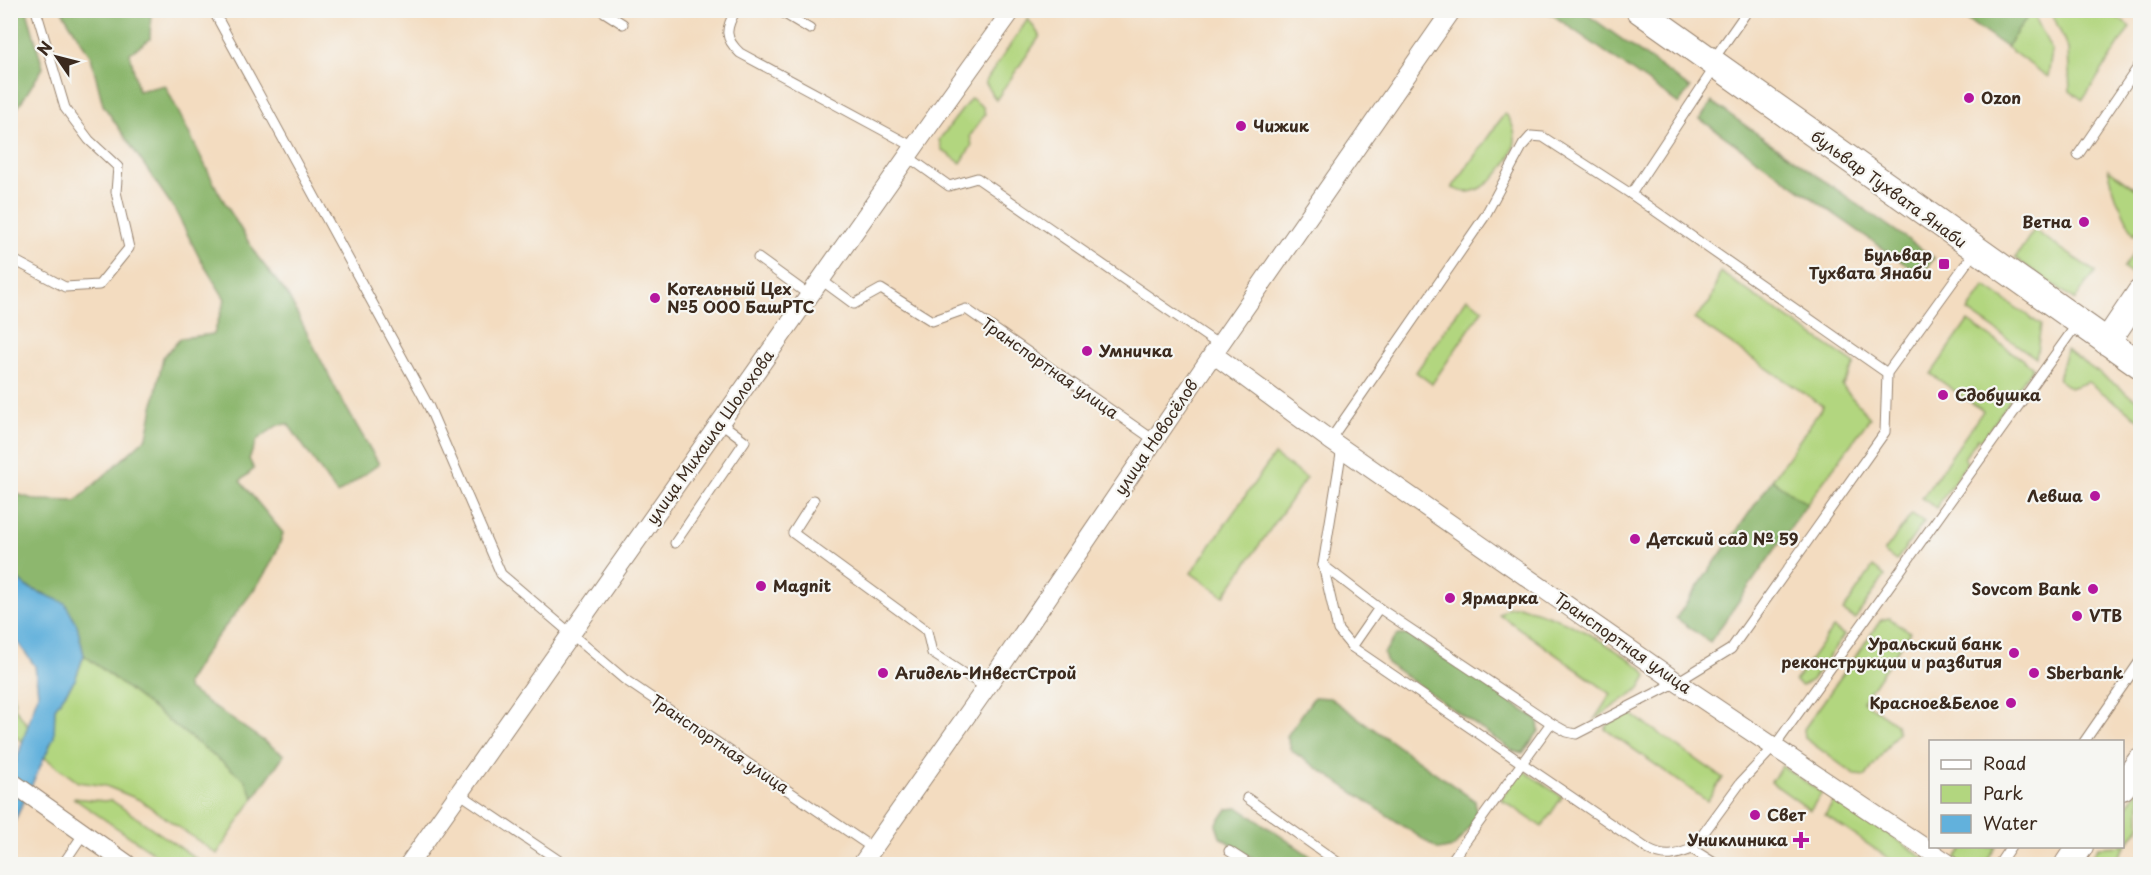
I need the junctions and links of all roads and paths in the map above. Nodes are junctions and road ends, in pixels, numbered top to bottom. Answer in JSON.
{"nodes":[{"id":1,"x":36,"y":10,"type":"edge"},
{"id":2,"x":213,"y":10,"type":"edge"},
{"id":3,"x":601,"y":10,"type":"edge"},
{"id":4,"x":736,"y":10,"type":"edge"},
{"id":5,"x":778,"y":10,"type":"edge"},
{"id":6,"x":1012,"y":10,"type":"edge"},
{"id":7,"x":1452,"y":10,"type":"edge"},
{"id":8,"x":1639,"y":10,"type":"edge"},
{"id":9,"x":1748,"y":10,"type":"edge"},
{"id":10,"x":623,"y":24,"type":"dead end"},
{"id":11,"x":810,"y":29,"type":"dead end"},
{"id":12,"x":1714,"y":63,"type":"junction"},
{"id":13,"x":2140,"y":64,"type":"edge"},
{"id":14,"x":911,"y":151,"type":"junction"},
{"id":15,"x":2078,"y":155,"type":"dead end"},
{"id":16,"x":1630,"y":194,"type":"junction"},
{"id":17,"x":1976,"y":250,"type":"junction"},
{"id":18,"x":10,"y":258,"type":"edge"},
{"id":19,"x":758,"y":258,"type":"dead end"},
{"id":20,"x":820,"y":279,"type":"junction"},
{"id":21,"x":2140,"y":293,"type":"edge"},
{"id":22,"x":809,"y":295,"type":"junction"},
{"id":23,"x":2079,"y":322,"type":"junction"},
{"id":24,"x":2107,"y":342,"type":"junction"},
{"id":25,"x":1216,"y":350,"type":"junction"},
{"id":26,"x":2140,"y":365,"type":"edge"},
{"id":27,"x":1887,"y":373,"type":"junction"},
{"id":28,"x":720,"y":423,"type":"junction"},
{"id":29,"x":1154,"y":440,"type":"junction"},
{"id":30,"x":1336,"y":444,"type":"junction"},
{"id":31,"x":814,"y":500,"type":"dead end"},
{"id":32,"x":675,"y":543,"type":"dead end"},
{"id":33,"x":1323,"y":565,"type":"junction"},
{"id":34,"x":1379,"y":608,"type":"junction"},
{"id":35,"x":572,"y":633,"type":"junction"},
{"id":36,"x":1352,"y":647,"type":"junction"},
{"id":37,"x":2140,"y":661,"type":"edge"},
{"id":38,"x":1677,"y":682,"type":"junction"},
{"id":39,"x":986,"y":688,"type":"junction"},
{"id":40,"x":1551,"y":723,"type":"junction"},
{"id":41,"x":2085,"y":740,"type":"edge"},
{"id":42,"x":1774,"y":747,"type":"junction"},
{"id":43,"x":2140,"y":762,"type":"edge"},
{"id":44,"x":1521,"y":764,"type":"junction"},
{"id":45,"x":10,"y":781,"type":"edge"},
{"id":46,"x":2124,"y":784,"type":"edge"},
{"id":47,"x":459,"y":793,"type":"junction"},
{"id":48,"x":1247,"y":798,"type":"dead end"},
{"id":49,"x":84,"y":833,"type":"junction"},
{"id":50,"x":2010,"y":848,"type":"edge"},
{"id":51,"x":2079,"y":848,"type":"edge"},
{"id":52,"x":874,"y":849,"type":"junction"},
{"id":53,"x":1692,"y":849,"type":"junction"},
{"id":54,"x":1229,"y":851,"type":"dead end"},
{"id":55,"x":63,"y":864,"type":"edge"},
{"id":56,"x":127,"y":864,"type":"edge"},
{"id":57,"x":409,"y":864,"type":"edge"},
{"id":58,"x":564,"y":864,"type":"edge"},
{"id":59,"x":862,"y":864,"type":"edge"},
{"id":60,"x":1249,"y":864,"type":"edge"},
{"id":61,"x":1340,"y":864,"type":"edge"},
{"id":62,"x":1449,"y":864,"type":"edge"},
{"id":63,"x":1716,"y":864,"type":"edge"},
{"id":64,"x":1949,"y":864,"type":"edge"},
{"id":65,"x":1999,"y":864,"type":"edge"},
{"id":66,"x":2068,"y":864,"type":"edge"}],
"edges":[{"from":1,"to":18,"type":"lane"},
{"from":2,"to":35,"type":"lane","name":"Транспортная улица"},
{"from":3,"to":10,"type":"lane"},
{"from":4,"to":14,"type":"lane"},
{"from":5,"to":11,"type":"lane"},
{"from":6,"to":14,"type":"street","name":"улица Михаила Шолохова"},
{"from":7,"to":25,"type":"street","name":"улица Новосёлов"},
{"from":8,"to":12,"type":"main road","name":"бульвар Тухвата Янаби"},
{"from":9,"to":12,"type":"lane"},
{"from":12,"to":16,"type":"lane"},
{"from":12,"to":17,"type":"main road","name":"бульвар Тухвата Янаби"},
{"from":13,"to":15,"type":"lane"},
{"from":14,"to":20,"type":"street","name":"улица Михаила Шолохова"},
{"from":14,"to":25,"type":"lane"},
{"from":16,"to":27,"type":"lane"},
{"from":16,"to":30,"type":"lane"},
{"from":17,"to":23,"type":"main road","name":"бульвар Тухвата Янаби"},
{"from":17,"to":27,"type":"lane"},
{"from":19,"to":22,"type":"lane"},
{"from":20,"to":22,"type":"street","name":"улица Михаила Шолохова"},
{"from":20,"to":29,"type":"lane","name":"Транспортная улица"},
{"from":21,"to":24,"type":"main road"},
{"from":22,"to":28,"type":"street","name":"улица Михаила Шолохова"},
{"from":23,"to":24,"type":"main road","name":"бульвар Тухвата Янаби"},
{"from":23,"to":42,"type":"lane"},
{"from":24,"to":26,"type":"main road","name":"бульвар Тухвата Янаби"},
{"from":25,"to":29,"type":"street","name":"улица Новосёлов"},
{"from":25,"to":30,"type":"street","name":"Транспортная улица"},
{"from":27,"to":38,"type":"lane"},
{"from":28,"to":32,"type":"lane"},
{"from":28,"to":35,"type":"street","name":"улица Михаила Шолохова"},
{"from":29,"to":39,"type":"street","name":"улица Новосёлов"},
{"from":30,"to":33,"type":"lane"},
{"from":30,"to":38,"type":"street","name":"Транспортная улица"},
{"from":31,"to":39,"type":"lane"},
{"from":33,"to":34,"type":"lane"},
{"from":33,"to":36,"type":"lane"},
{"from":34,"to":36,"type":"lane"},
{"from":34,"to":40,"type":"lane"},
{"from":35,"to":47,"type":"street","name":"улица Михаила Шолохова"},
{"from":35,"to":52,"type":"lane","name":"Транспортная улица"},
{"from":36,"to":44,"type":"lane"},
{"from":37,"to":41,"type":"lane"},
{"from":38,"to":40,"type":"lane"},
{"from":38,"to":42,"type":"street","name":"Транспортная улица"},
{"from":39,"to":52,"type":"street","name":"улица Новосёлов"},
{"from":40,"to":44,"type":"lane"},
{"from":42,"to":53,"type":"lane"},
{"from":42,"to":64,"type":"street","name":"Транспортная улица"},
{"from":43,"to":46,"type":"main road"},
{"from":44,"to":53,"type":"lane"},
{"from":44,"to":62,"type":"lane"},
{"from":45,"to":49,"type":"street"},
{"from":47,"to":57,"type":"street","name":"улица Михаила Шолохова"},
{"from":47,"to":58,"type":"lane"},
{"from":48,"to":61,"type":"lane"},
{"from":49,"to":55,"type":"lane"},
{"from":49,"to":56,"type":"street"},
{"from":50,"to":65,"type":"lane"},
{"from":51,"to":66,"type":"main road"},
{"from":52,"to":59,"type":"street","name":"улица Новосёлов"},
{"from":53,"to":63,"type":"lane"},
{"from":54,"to":60,"type":"lane"}]}
